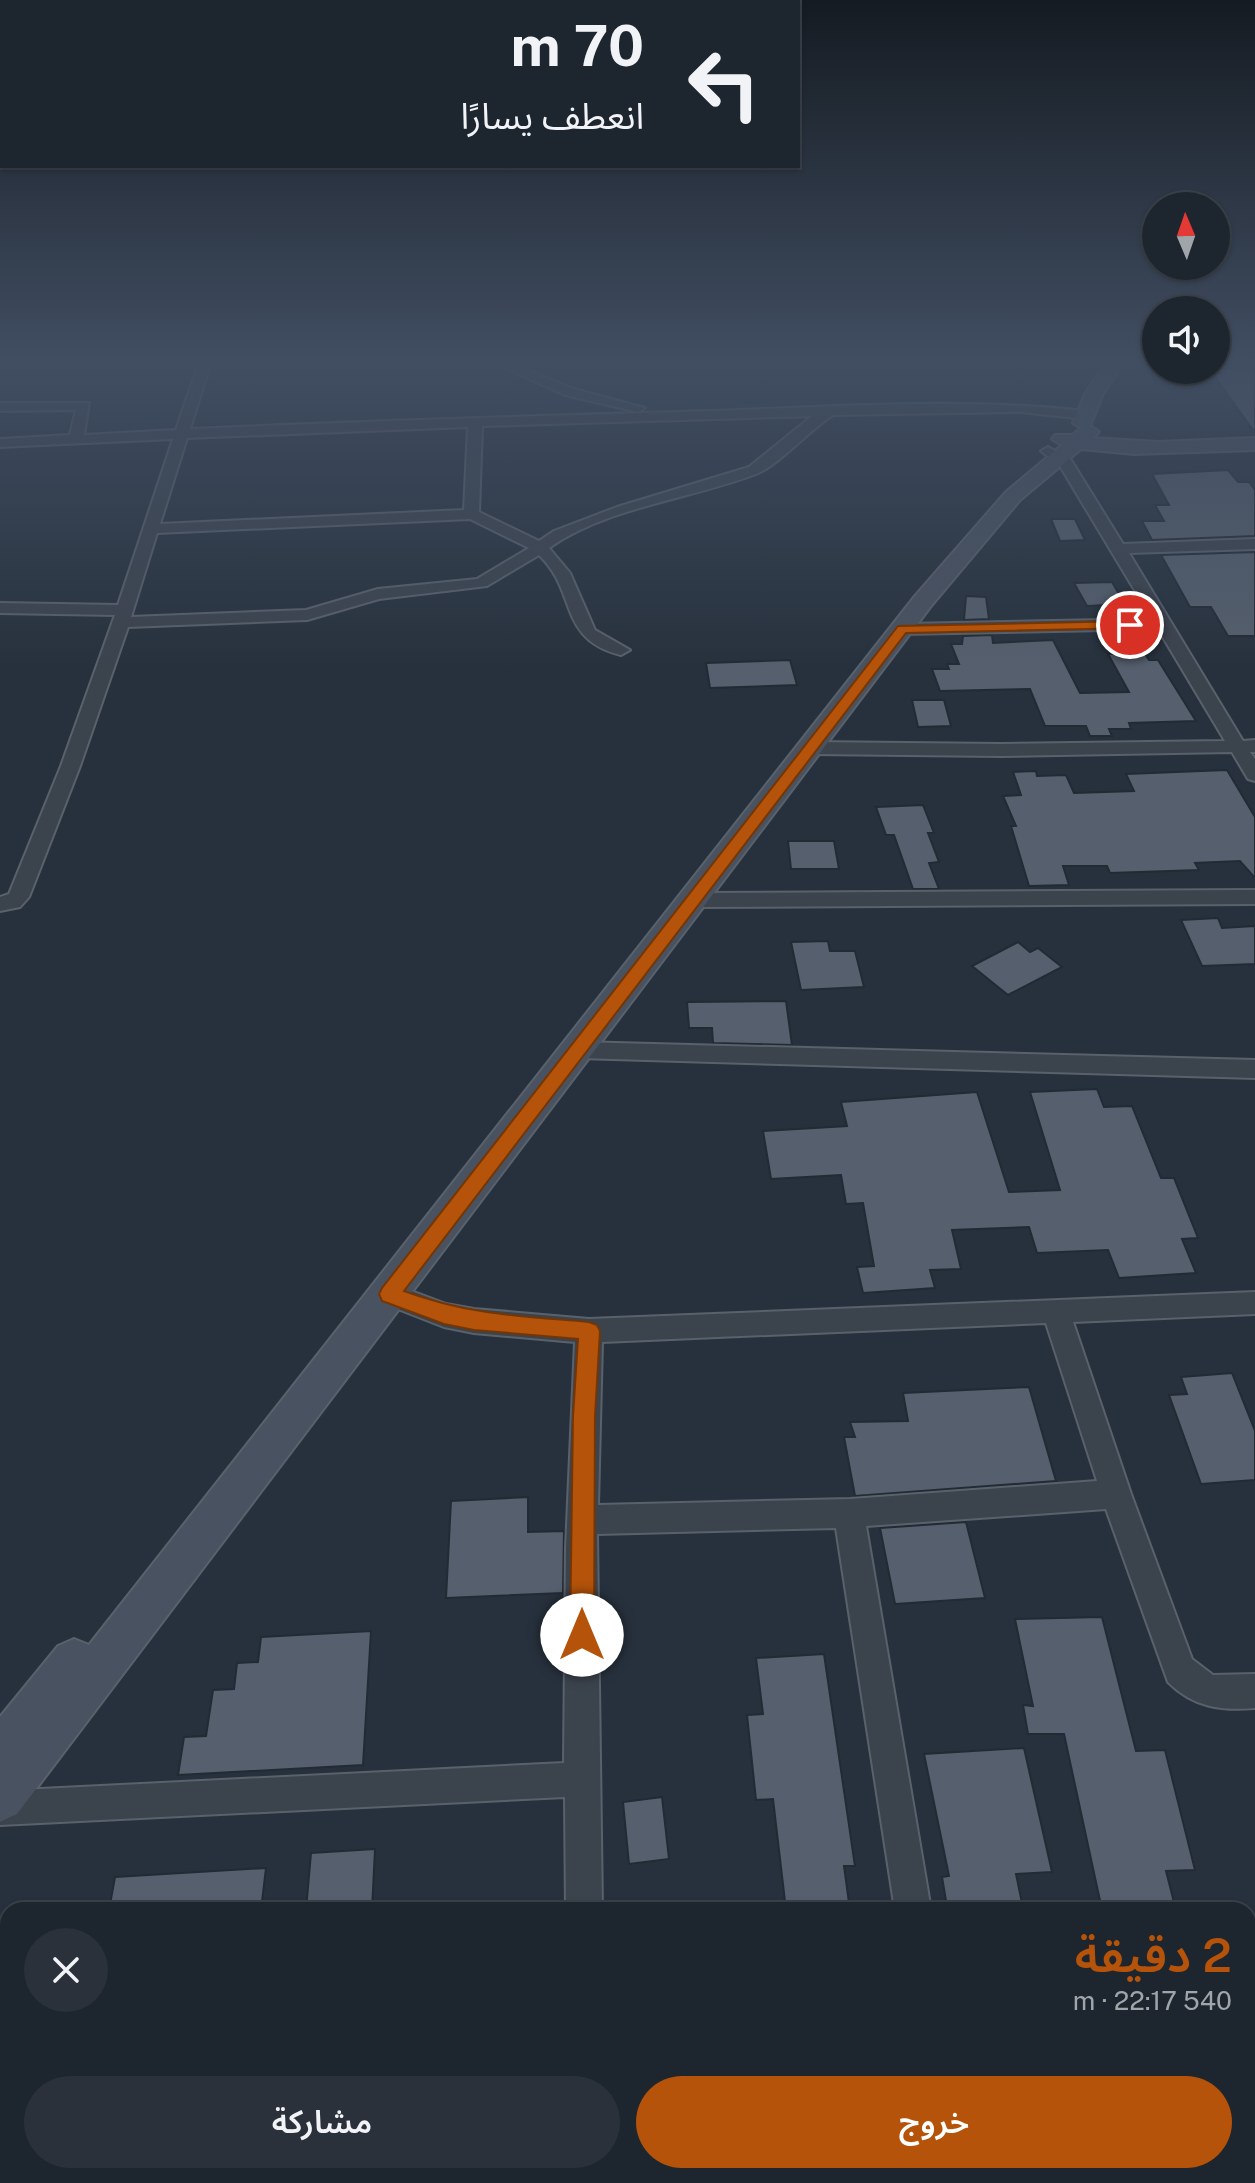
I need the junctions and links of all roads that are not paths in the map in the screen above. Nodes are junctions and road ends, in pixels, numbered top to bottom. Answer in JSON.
{"nodes":[{"id":1,"x":171,"y":467,"type":"edge"},
{"id":2,"x":472,"y":467,"type":"edge"},
{"id":3,"x":759,"y":467,"type":"edge"},
{"id":4,"x":1034,"y":467,"type":"edge"},
{"id":5,"x":1042,"y":467,"type":"edge"},
{"id":6,"x":1085,"y":467,"type":"edge"},
{"id":7,"x":472,"y":514,"type":"junction"},
{"id":8,"x":150,"y":529,"type":"junction"},
{"id":9,"x":1255,"y":544,"type":"edge"},
{"id":10,"x":538,"y":546,"type":"junction"},
{"id":11,"x":1118,"y":549,"type":"junction"},
{"id":12,"x":0,"y":608,"type":"edge"},
{"id":13,"x":123,"y":616,"type":"junction"},
{"id":14,"x":1162,"y":624,"type":"junction"},
{"id":15,"x":903,"y":629,"type":"junction"},
{"id":16,"x":621,"y":650,"type":"dead end"},
{"id":17,"x":1246,"y":746,"type":"edge"},
{"id":18,"x":811,"y":748,"type":"junction"},
{"id":19,"x":1255,"y":775,"type":"edge"},
{"id":20,"x":1255,"y":897,"type":"edge"},
{"id":21,"x":695,"y":900,"type":"junction"},
{"id":22,"x":0,"y":904,"type":"edge"},
{"id":23,"x":579,"y":1050,"type":"junction"},
{"id":24,"x":1255,"y":1069,"type":"edge"},
{"id":25,"x":502,"y":1133,"type":"junction"},
{"id":26,"x":390,"y":1294,"type":"junction"},
{"id":27,"x":1255,"y":1303,"type":"edge"},
{"id":28,"x":1056,"y":1312,"type":"junction"},
{"id":29,"x":589,"y":1331,"type":"junction"},
{"id":30,"x":1116,"y":1494,"type":"junction"},
{"id":31,"x":849,"y":1513,"type":"junction"},
{"id":32,"x":583,"y":1520,"type":"junction"},
{"id":33,"x":1255,"y":1691,"type":"edge"},
{"id":34,"x":0,"y":1755,"type":"edge"},
{"id":35,"x":581,"y":1779,"type":"junction"},
{"id":36,"x":0,"y":1797,"type":"edge"},
{"id":37,"x":0,"y":1808,"type":"edge"},
{"id":38,"x":584,"y":1902,"type":"edge"},
{"id":39,"x":912,"y":1902,"type":"edge"}],
"edges":[{"from":1,"to":8,"type":"street"},
{"from":2,"to":7,"type":"street"},
{"from":3,"to":10,"type":"street"},
{"from":4,"to":25,"type":"street"},
{"from":5,"to":15,"type":"street"},
{"from":6,"to":11,"type":"street"},
{"from":7,"to":8,"type":"street"},
{"from":7,"to":10,"type":"street"},
{"from":8,"to":13,"type":"street"},
{"from":9,"to":11,"type":"street"},
{"from":10,"to":13,"type":"street"},
{"from":10,"to":16,"type":"street"},
{"from":11,"to":14,"type":"street"},
{"from":12,"to":13,"type":"street"},
{"from":13,"to":22,"type":"street"},
{"from":14,"to":15,"type":"street"},
{"from":14,"to":17,"type":"street"},
{"from":15,"to":18,"type":"street"},
{"from":17,"to":18,"type":"street"},
{"from":17,"to":19,"type":"street"},
{"from":18,"to":21,"type":"street"},
{"from":20,"to":21,"type":"street"},
{"from":21,"to":23,"type":"street"},
{"from":23,"to":24,"type":"street"},
{"from":23,"to":25,"type":"street"},
{"from":25,"to":26,"type":"street"},
{"from":25,"to":34,"type":"street"},
{"from":26,"to":29,"type":"street"},
{"from":26,"to":36,"type":"street"},
{"from":27,"to":28,"type":"street"},
{"from":28,"to":29,"type":"street"},
{"from":28,"to":30,"type":"street"},
{"from":29,"to":32,"type":"street"},
{"from":30,"to":31,"type":"street"},
{"from":30,"to":33,"type":"street"},
{"from":31,"to":32,"type":"street"},
{"from":31,"to":39,"type":"street"},
{"from":32,"to":35,"type":"street"},
{"from":35,"to":37,"type":"street"},
{"from":35,"to":38,"type":"street"}]}
